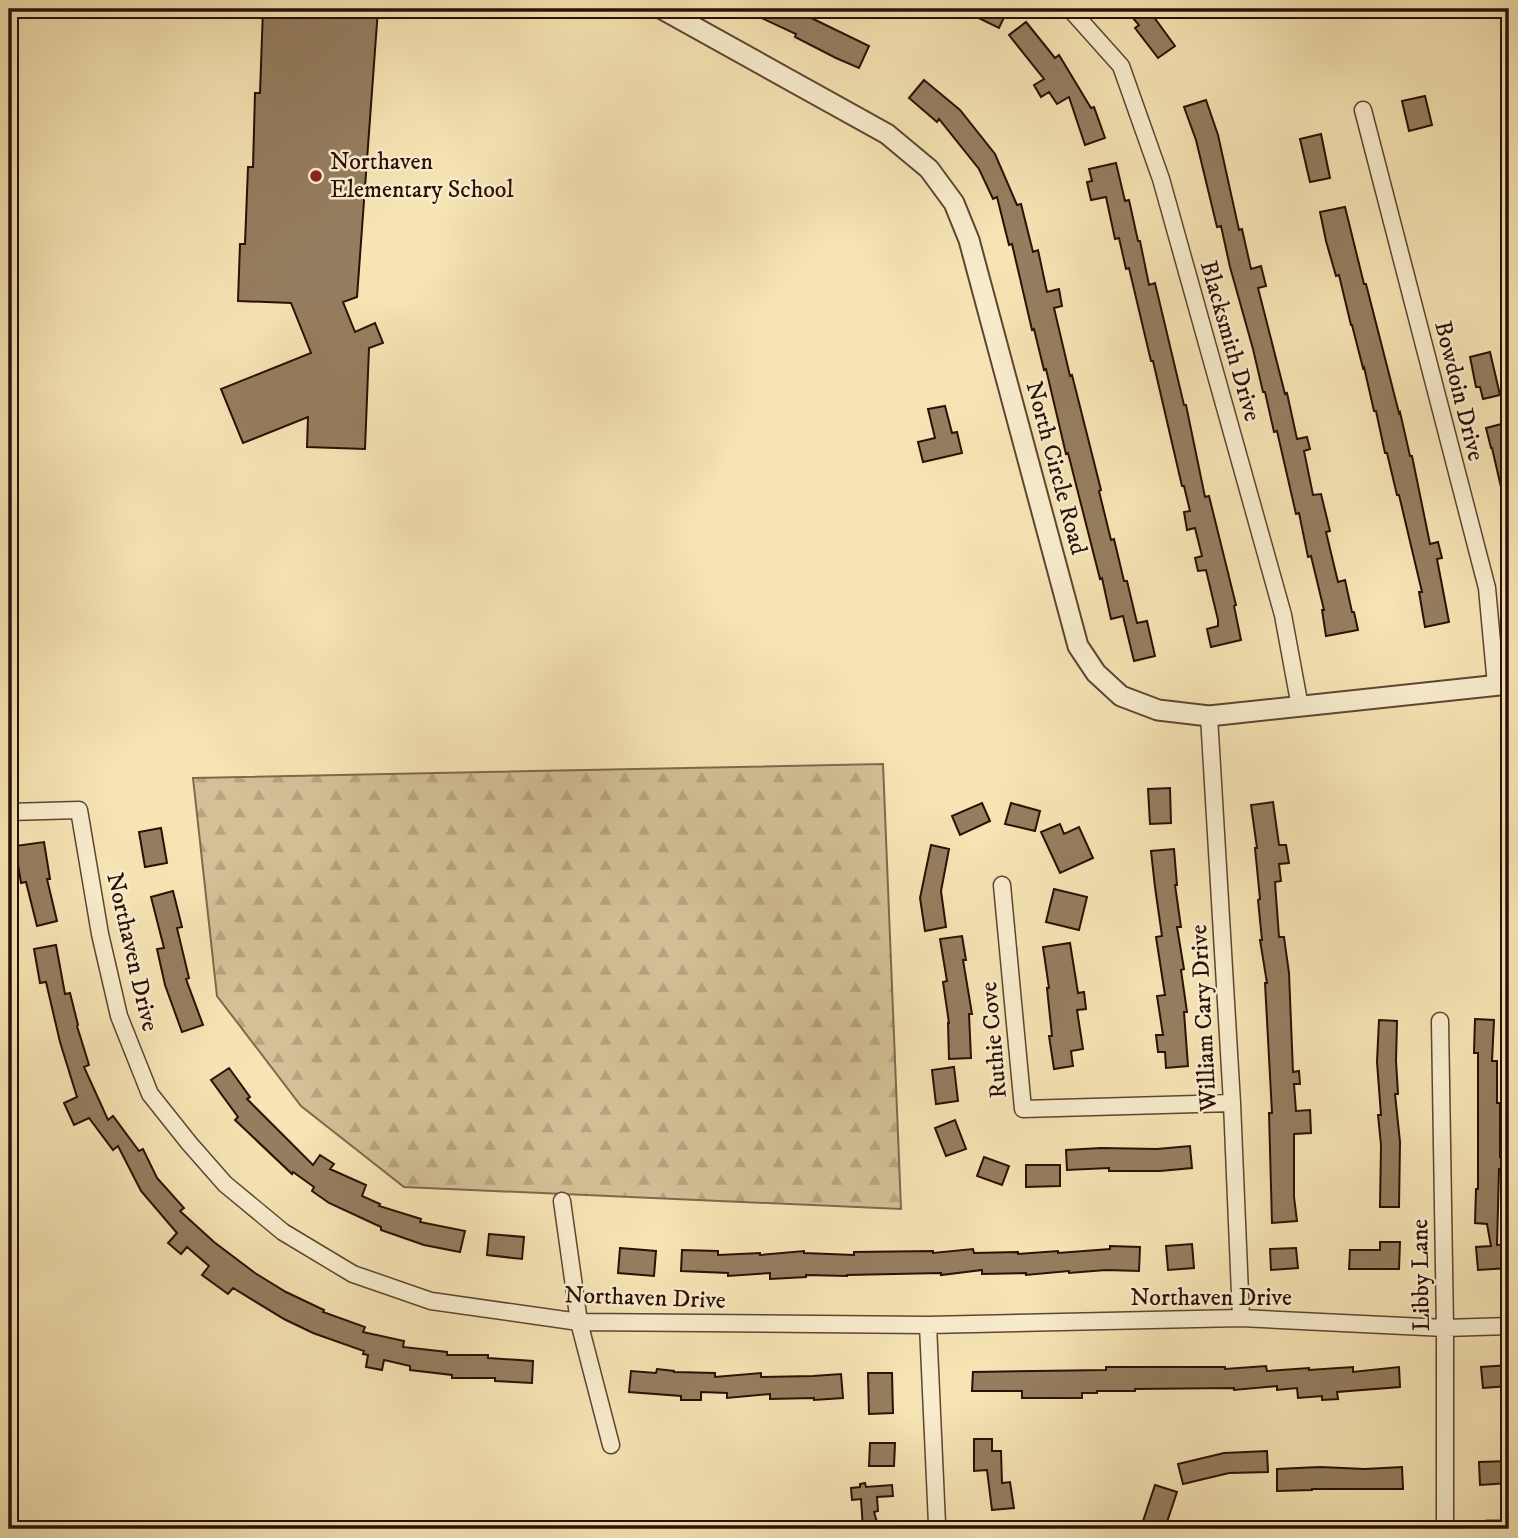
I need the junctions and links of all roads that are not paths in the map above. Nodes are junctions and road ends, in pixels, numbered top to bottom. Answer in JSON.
{"nodes":[{"id":1,"x":666,"y":9,"type":"edge"},
{"id":2,"x":1070,"y":9,"type":"edge"},
{"id":3,"x":1363,"y":110,"type":"dead end"},
{"id":4,"x":1503,"y":685,"type":"edge"},
{"id":5,"x":1300,"y":707,"type":"junction"},
{"id":6,"x":1209,"y":716,"type":"junction"},
{"id":7,"x":9,"y":812,"type":"edge"},
{"id":8,"x":1002,"y":885,"type":"dead end"},
{"id":9,"x":1440,"y":1021,"type":"dead end"},
{"id":10,"x":1232,"y":1103,"type":"junction"},
{"id":11,"x":562,"y":1201,"type":"dead end"},
{"id":12,"x":1241,"y":1318,"type":"junction"},
{"id":13,"x":579,"y":1322,"type":"junction"},
{"id":14,"x":928,"y":1325,"type":"junction"},
{"id":15,"x":1509,"y":1326,"type":"edge"},
{"id":16,"x":1445,"y":1328,"type":"junction"},
{"id":17,"x":611,"y":1445,"type":"dead end"},
{"id":18,"x":937,"y":1524,"type":"dead end"},
{"id":19,"x":1445,"y":1529,"type":"edge"},
{"id":20,"x":1487,"y":1529,"type":"edge"},
{"id":21,"x":1509,"y":1529,"type":"edge"}],
"edges":[{"from":1,"to":6,"type":"street","name":"North Circle Road"},
{"from":2,"to":5,"type":"street","name":"Blacksmith Drive"},
{"from":3,"to":4,"type":"street","name":"Bowdoin Drive"},
{"from":4,"to":5,"type":"street","name":"North Circle Road"},
{"from":5,"to":6,"type":"street","name":"North Circle Road"},
{"from":6,"to":10,"type":"street","name":"William Cary Drive"},
{"from":7,"to":13,"type":"street","name":"Northaven Drive"},
{"from":8,"to":10,"type":"street","name":"Ruthie Cove"},
{"from":9,"to":16,"type":"street","name":"Libby Lane"},
{"from":10,"to":12,"type":"street","name":"William Cary Drive"},
{"from":11,"to":13,"type":"street"},
{"from":12,"to":14,"type":"street","name":"Northaven Drive"},
{"from":12,"to":16,"type":"street","name":"Northaven Drive"},
{"from":13,"to":14,"type":"street","name":"Northaven Drive"},
{"from":13,"to":17,"type":"street"},
{"from":14,"to":18,"type":"street"},
{"from":15,"to":16,"type":"street","name":"Northaven Drive"},
{"from":16,"to":19,"type":"street","name":"Libby Lane"},
{"from":20,"to":21,"type":"street"}]}
